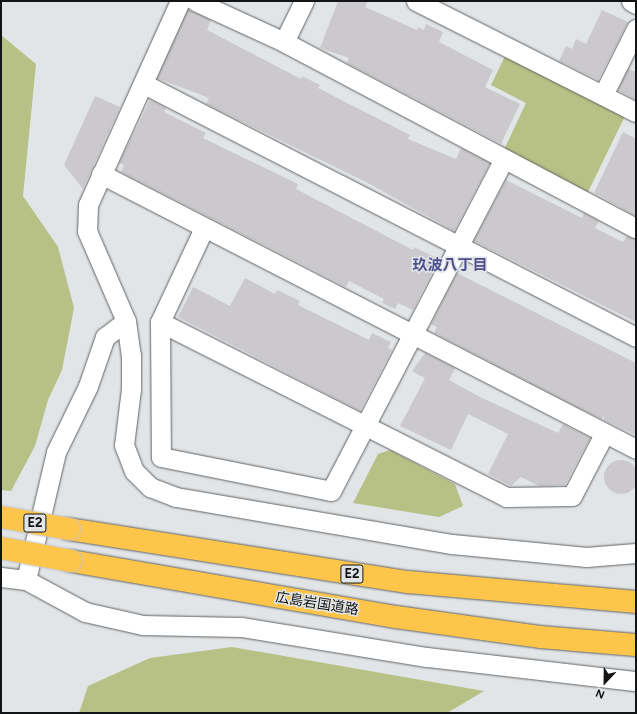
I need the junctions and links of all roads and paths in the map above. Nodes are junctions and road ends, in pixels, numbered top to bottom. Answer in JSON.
{"nodes":[{"id":1,"x":180,"y":1,"type":"edge"},
{"id":2,"x":195,"y":1,"type":"edge"},
{"id":3,"x":304,"y":1,"type":"edge"},
{"id":4,"x":416,"y":1,"type":"edge"},
{"id":5,"x":631,"y":1,"type":"edge"},
{"id":6,"x":636,"y":4,"type":"edge"},
{"id":7,"x":636,"y":29,"type":"edge"},
{"id":8,"x":284,"y":42,"type":"junction"},
{"id":9,"x":144,"y":84,"type":"junction"},
{"id":10,"x":603,"y":95,"type":"junction"},
{"id":11,"x":636,"y":112,"type":"edge"},
{"id":12,"x":503,"y":161,"type":"junction"},
{"id":13,"x":101,"y":174,"type":"junction"},
{"id":14,"x":204,"y":228,"type":"junction"},
{"id":15,"x":636,"y":228,"type":"edge"},
{"id":16,"x":458,"y":248,"type":"junction"},
{"id":17,"x":126,"y":321,"type":"junction"},
{"id":18,"x":160,"y":322,"type":"junction"},
{"id":19,"x":413,"y":334,"type":"junction"},
{"id":20,"x":636,"y":337,"type":"edge"},
{"id":21,"x":366,"y":427,"type":"junction"},
{"id":22,"x":604,"y":434,"type":"junction"},
{"id":23,"x":636,"y":449,"type":"edge"},
{"id":24,"x":1,"y":517,"type":"edge"},
{"id":25,"x":1,"y":548,"type":"edge"},
{"id":26,"x":636,"y":553,"type":"edge"},
{"id":27,"x":1,"y":577,"type":"edge"},
{"id":28,"x":26,"y":580,"type":"junction"},
{"id":29,"x":636,"y":602,"type":"edge"},
{"id":30,"x":636,"y":645,"type":"edge"},
{"id":31,"x":636,"y":681,"type":"edge"}],
"edges":[{"from":1,"to":9,"type":"street"},
{"from":2,"to":8,"type":"street"},
{"from":3,"to":8,"type":"street"},
{"from":4,"to":10,"type":"street"},
{"from":5,"to":6,"type":"street"},
{"from":7,"to":10,"type":"street"},
{"from":8,"to":12,"type":"street"},
{"from":9,"to":13,"type":"street"},
{"from":9,"to":16,"type":"street"},
{"from":10,"to":11,"type":"street"},
{"from":12,"to":15,"type":"street"},
{"from":12,"to":16,"type":"street"},
{"from":13,"to":14,"type":"street"},
{"from":13,"to":17,"type":"street"},
{"from":14,"to":18,"type":"street"},
{"from":14,"to":19,"type":"street"},
{"from":16,"to":19,"type":"street"},
{"from":16,"to":20,"type":"street"},
{"from":17,"to":26,"type":"street"},
{"from":17,"to":28,"type":"street"},
{"from":18,"to":21,"type":"street"},
{"from":18,"to":21,"type":"street"},
{"from":19,"to":21,"type":"street"},
{"from":19,"to":22,"type":"street"},
{"from":21,"to":22,"type":"street"},
{"from":22,"to":23,"type":"street"},
{"from":24,"to":29,"type":"highway","number":"E2","bridge":true},
{"from":25,"to":30,"type":"highway","name":"広島岩国道路","number":"E2","bridge":true},
{"from":27,"to":28,"type":"street"},
{"from":28,"to":31,"type":"street"}]}
